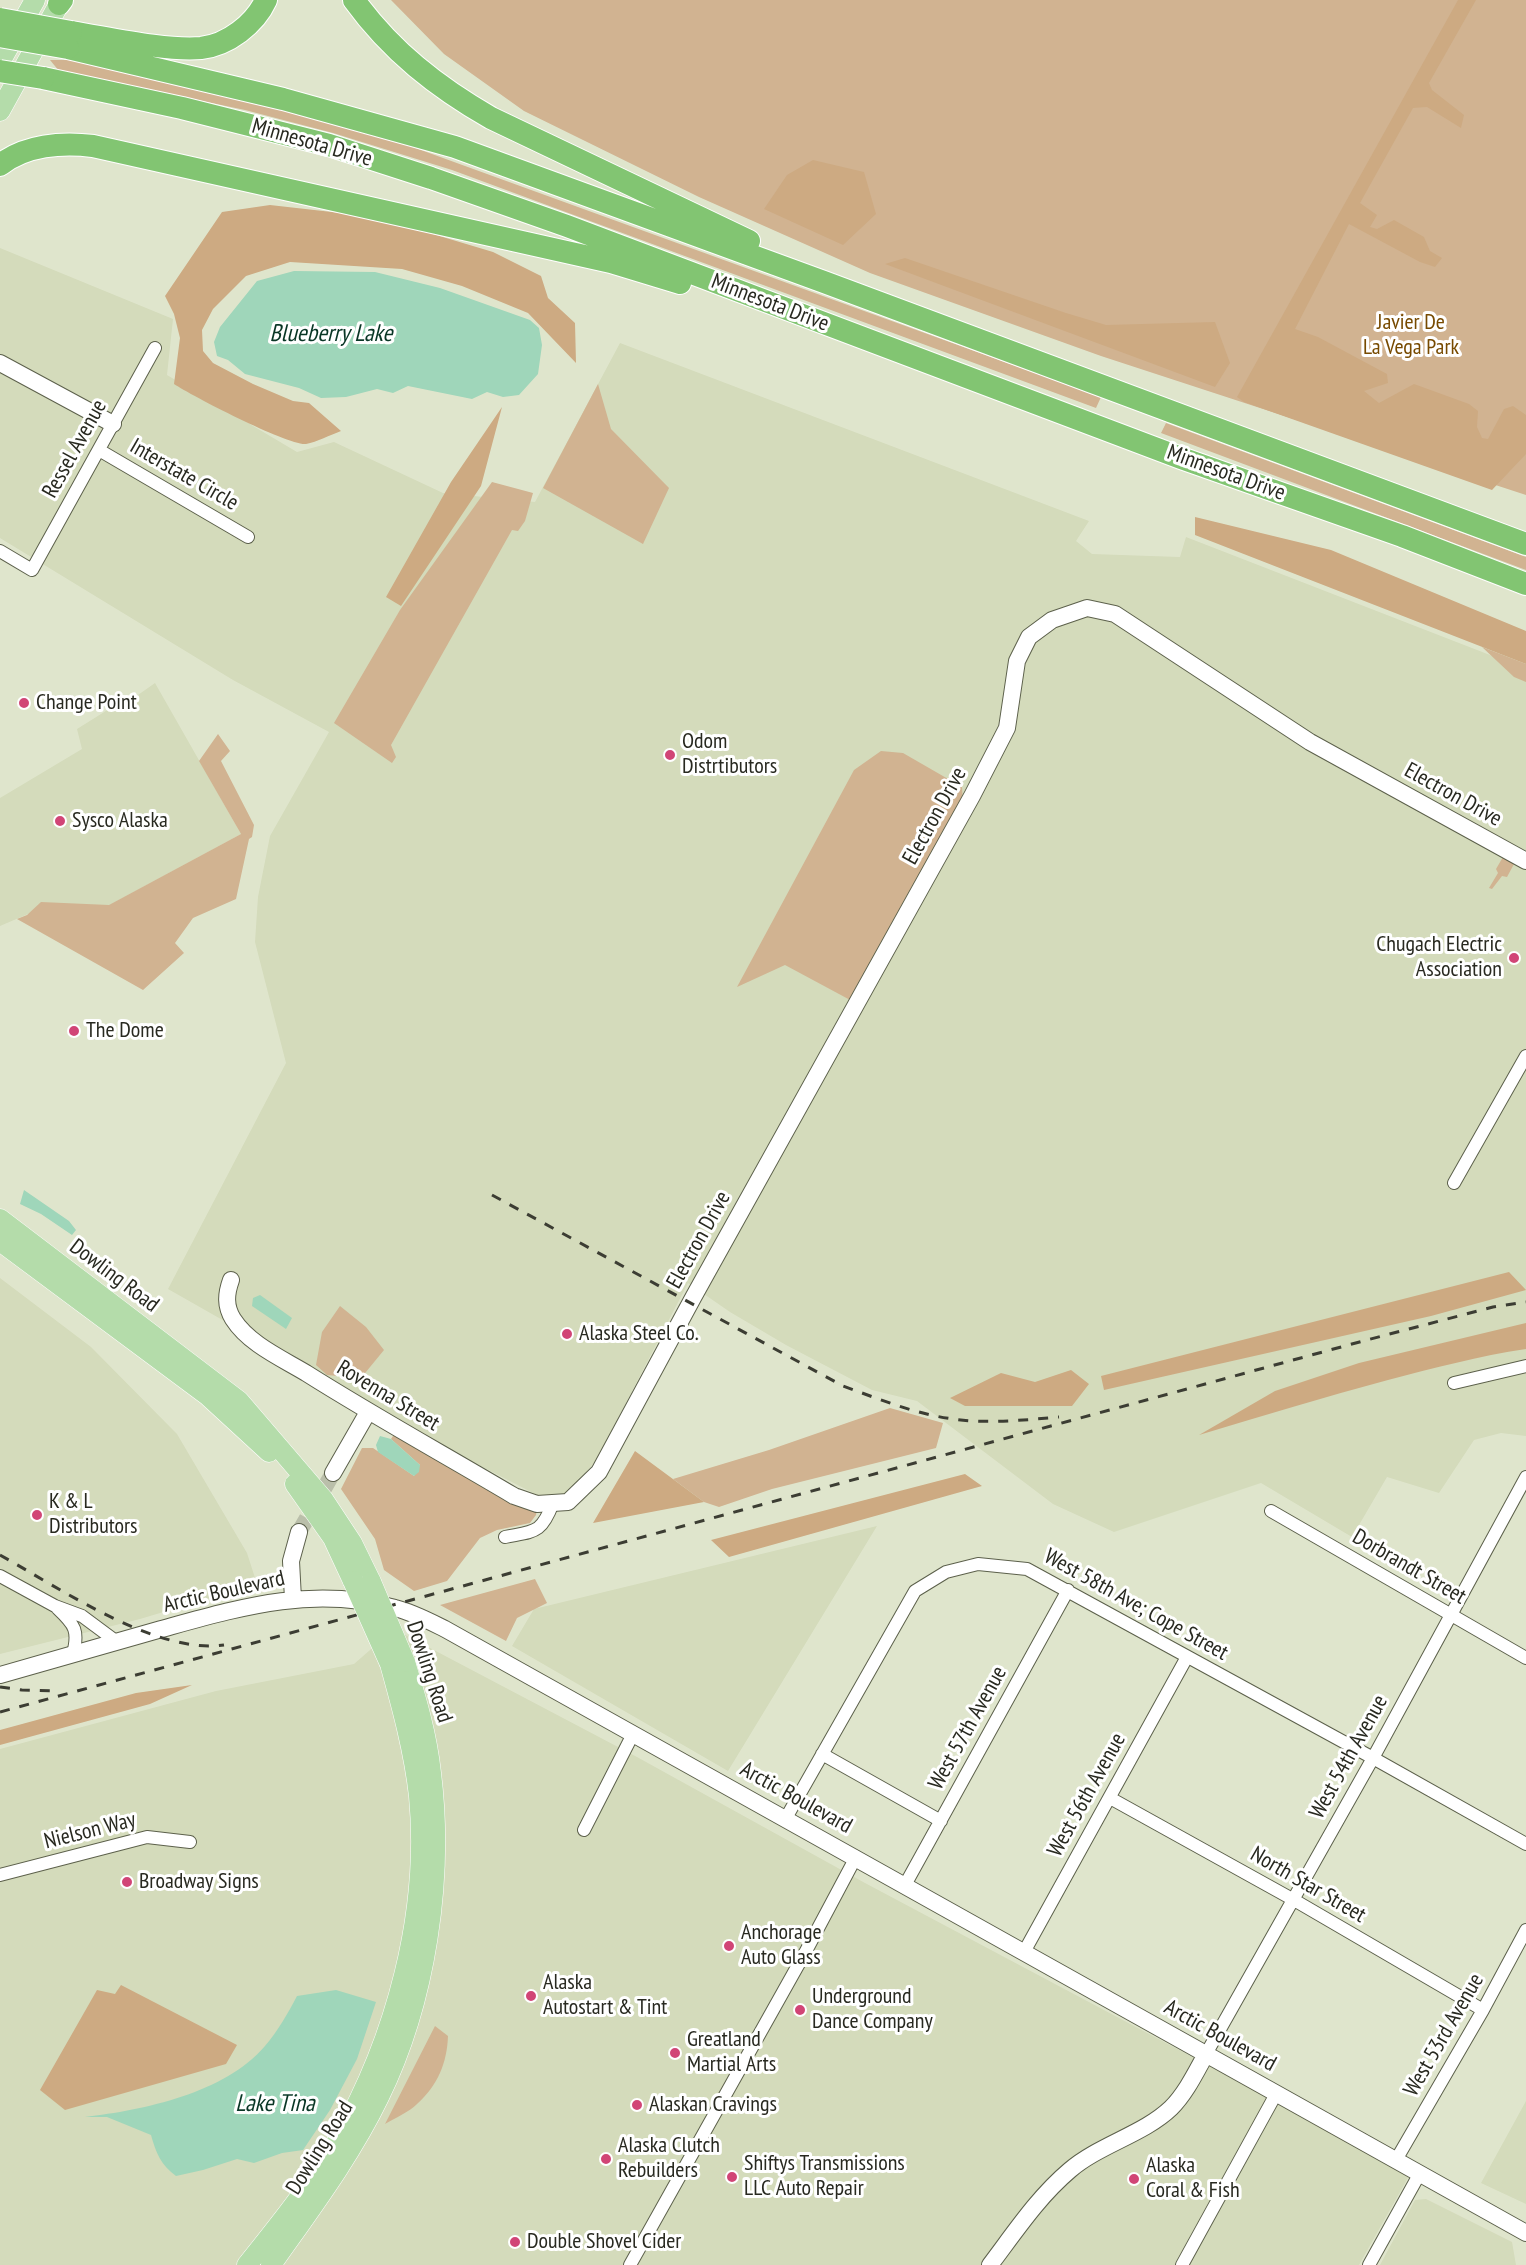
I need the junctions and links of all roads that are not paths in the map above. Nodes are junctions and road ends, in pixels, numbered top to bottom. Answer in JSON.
{"nodes":[{"id":1,"x":35,"y":0,"type":"edge"},
{"id":2,"x":266,"y":0,"type":"edge"},
{"id":3,"x":354,"y":0,"type":"edge"},
{"id":4,"x":61,"y":1,"type":"edge"},
{"id":5,"x":0,"y":19,"type":"edge"},
{"id":6,"x":0,"y":36,"type":"edge"},
{"id":7,"x":70,"y":40,"type":"junction"},
{"id":8,"x":0,"y":62,"type":"edge"},
{"id":9,"x":0,"y":71,"type":"edge"},
{"id":10,"x":0,"y":111,"type":"edge"},
{"id":11,"x":0,"y":165,"type":"edge"},
{"id":12,"x":824,"y":282,"type":"junction"},
{"id":13,"x":824,"y":324,"type":"junction"},
{"id":14,"x":155,"y":348,"type":"dead end"},
{"id":15,"x":0,"y":363,"type":"edge"},
{"id":16,"x":113,"y":424,"type":"junction"},
{"id":17,"x":99,"y":450,"type":"junction"},
{"id":18,"x":1410,"y":501,"type":"junction"},
{"id":19,"x":1402,"y":536,"type":"junction"},
{"id":20,"x":248,"y":537,"type":"dead end"},
{"id":21,"x":1526,"y":537,"type":"edge"},
{"id":22,"x":1526,"y":544,"type":"edge"},
{"id":23,"x":0,"y":551,"type":"edge"},
{"id":24,"x":1526,"y":584,"type":"edge"},
{"id":25,"x":1526,"y":595,"type":"edge"},
{"id":26,"x":1526,"y":861,"type":"edge"},
{"id":27,"x":1526,"y":1056,"type":"edge"},
{"id":28,"x":1454,"y":1183,"type":"dead end"},
{"id":29,"x":0,"y":1219,"type":"edge"},
{"id":30,"x":0,"y":1241,"type":"edge"},
{"id":31,"x":231,"y":1280,"type":"dead end"},
{"id":32,"x":1526,"y":1366,"type":"edge"},
{"id":33,"x":1454,"y":1383,"type":"dead end"},
{"id":34,"x":368,"y":1412,"type":"junction"},
{"id":35,"x":333,"y":1473,"type":"tunnel mouth"},
{"id":36,"x":1526,"y":1477,"type":"edge"},
{"id":37,"x":560,"y":1503,"type":"junction"},
{"id":38,"x":1271,"y":1511,"type":"dead end"},
{"id":39,"x":299,"y":1532,"type":"tunnel mouth"},
{"id":40,"x":505,"y":1537,"type":"dead end"},
{"id":41,"x":0,"y":1576,"type":"edge"},
{"id":42,"x":362,"y":1582,"type":"junction"},
{"id":43,"x":1068,"y":1590,"type":"junction"},
{"id":44,"x":293,"y":1599,"type":"junction"},
{"id":45,"x":56,"y":1606,"type":"junction"},
{"id":46,"x":1450,"y":1616,"type":"junction"},
{"id":47,"x":117,"y":1642,"type":"junction"},
{"id":48,"x":73,"y":1654,"type":"junction"},
{"id":49,"x":1187,"y":1657,"type":"junction"},
{"id":50,"x":1526,"y":1658,"type":"edge"},
{"id":51,"x":397,"y":1663,"type":"junction"},
{"id":52,"x":0,"y":1675,"type":"edge"},
{"id":53,"x":633,"y":1734,"type":"junction"},
{"id":54,"x":822,"y":1754,"type":"junction"},
{"id":55,"x":1373,"y":1758,"type":"junction"},
{"id":56,"x":1110,"y":1798,"type":"junction"},
{"id":57,"x":786,"y":1818,"type":"junction"},
{"id":58,"x":941,"y":1821,"type":"junction"},
{"id":59,"x":585,"y":1830,"type":"dead end"},
{"id":60,"x":190,"y":1842,"type":"dead end"},
{"id":61,"x":1526,"y":1844,"type":"edge"},
{"id":62,"x":856,"y":1857,"type":"junction"},
{"id":63,"x":0,"y":1875,"type":"edge"},
{"id":64,"x":905,"y":1885,"type":"junction"},
{"id":65,"x":1294,"y":1900,"type":"junction"},
{"id":66,"x":1526,"y":1930,"type":"edge"},
{"id":67,"x":1024,"y":1952,"type":"junction"},
{"id":68,"x":1483,"y":2010,"type":"junction"},
{"id":69,"x":1206,"y":2054,"type":"junction"},
{"id":70,"x":1276,"y":2094,"type":"junction"},
{"id":71,"x":1396,"y":2160,"type":"junction"},
{"id":72,"x":1420,"y":2173,"type":"junction"},
{"id":73,"x":1526,"y":2233,"type":"edge"},
{"id":74,"x":248,"y":2265,"type":"edge"},
{"id":75,"x":271,"y":2265,"type":"edge"},
{"id":76,"x":630,"y":2265,"type":"edge"},
{"id":77,"x":990,"y":2265,"type":"edge"},
{"id":78,"x":1182,"y":2265,"type":"edge"},
{"id":79,"x":1369,"y":2265,"type":"edge"}],
"edges":[{"from":1,"to":8,"type":"main road"},
{"from":2,"to":7,"type":"highway"},
{"from":3,"to":12,"type":"highway"},
{"from":4,"to":10,"type":"main road"},
{"from":5,"to":7,"type":"highway","bridge":true},
{"from":6,"to":7,"type":"highway","name":"Minnesota Drive","bridge":true},
{"from":7,"to":12,"type":"highway","name":"Minnesota Drive"},
{"from":9,"to":13,"type":"highway","name":"Minnesota Drive","bridge":true},
{"from":11,"to":13,"type":"highway"},
{"from":12,"to":18,"type":"highway","name":"Minnesota Drive"},
{"from":13,"to":19,"type":"highway","name":"Minnesota Drive"},
{"from":14,"to":16,"type":"street","name":"Ressel Avenue"},
{"from":15,"to":16,"type":"street"},
{"from":16,"to":17,"type":"street","name":"Ressel Avenue"},
{"from":17,"to":20,"type":"street","name":"Interstate Circle"},
{"from":17,"to":23,"type":"street","name":"Ressel Avenue"},
{"from":18,"to":21,"type":"highway"},
{"from":18,"to":22,"type":"highway","name":"Minnesota Drive"},
{"from":19,"to":24,"type":"highway","name":"Minnesota Drive"},
{"from":19,"to":25,"type":"highway"},
{"from":26,"to":37,"type":"street","name":"Electron Drive"},
{"from":27,"to":28,"type":"street"},
{"from":29,"to":42,"type":"main road","name":"Dowling Road"},
{"from":30,"to":42,"type":"main road","name":"Dowling Road"},
{"from":31,"to":34,"type":"street","name":"Rovenna Street"},
{"from":32,"to":33,"type":"street"},
{"from":34,"to":35,"type":"street"},
{"from":34,"to":37,"type":"street","name":"Rovenna Street"},
{"from":36,"to":46,"type":"street","name":"West 54th Avenue"},
{"from":37,"to":40,"type":"street"},
{"from":38,"to":46,"type":"street","name":"Dorbrandt Street"},
{"from":39,"to":44,"type":"street"},
{"from":41,"to":45,"type":"street"},
{"from":42,"to":51,"type":"main road","name":"Dowling Road","bridge":true},
{"from":43,"to":49,"type":"street","name":"West 58th Ave; Cope Street"},
{"from":43,"to":54,"type":"street","name":"West 58th Ave; Cope Street"},
{"from":43,"to":58,"type":"street","name":"West 57th Avenue"},
{"from":44,"to":47,"type":"street","name":"Arctic Boulevard"},
{"from":44,"to":53,"type":"street","name":"Arctic Boulevard"},
{"from":45,"to":47,"type":"street"},
{"from":45,"to":48,"type":"street"},
{"from":46,"to":50,"type":"street","name":"Dorbrandt Street"},
{"from":46,"to":55,"type":"street","name":"West 54th Avenue"},
{"from":47,"to":48,"type":"street","name":"Arctic Boulevard"},
{"from":48,"to":52,"type":"street","name":"Arctic Boulevard"},
{"from":49,"to":55,"type":"street","name":"West 58th Ave; Cope Street"},
{"from":49,"to":56,"type":"street","name":"West 56th Avenue"},
{"from":51,"to":74,"type":"main road","name":"Dowling Road"},
{"from":51,"to":75,"type":"main road","name":"Dowling Road"},
{"from":53,"to":57,"type":"street","name":"Arctic Boulevard"},
{"from":53,"to":59,"type":"street"},
{"from":54,"to":57,"type":"street","name":"West 58th Ave; Cope Street"},
{"from":54,"to":58,"type":"street"},
{"from":55,"to":61,"type":"street","name":"West 58th Ave; Cope Street"},
{"from":55,"to":65,"type":"street","name":"West 54th Avenue"},
{"from":56,"to":65,"type":"street","name":"North Star Street"},
{"from":56,"to":67,"type":"street","name":"West 56th Avenue"},
{"from":57,"to":62,"type":"street","name":"Arctic Boulevard"},
{"from":58,"to":64,"type":"street","name":"West 57th Avenue"},
{"from":60,"to":63,"type":"street","name":"Nielson Way"},
{"from":62,"to":64,"type":"street","name":"Arctic Boulevard"},
{"from":62,"to":76,"type":"street"},
{"from":64,"to":67,"type":"street","name":"Arctic Boulevard"},
{"from":65,"to":68,"type":"street","name":"North Star Street"},
{"from":65,"to":69,"type":"street","name":"West 54th Avenue"},
{"from":66,"to":68,"type":"street","name":"West 53rd Avenue"},
{"from":67,"to":69,"type":"street","name":"Arctic Boulevard"},
{"from":68,"to":71,"type":"street","name":"West 53rd Avenue"},
{"from":69,"to":70,"type":"street","name":"Arctic Boulevard"},
{"from":69,"to":77,"type":"street"},
{"from":70,"to":71,"type":"street","name":"Arctic Boulevard"},
{"from":70,"to":78,"type":"street"},
{"from":71,"to":72,"type":"street","name":"Arctic Boulevard"},
{"from":72,"to":73,"type":"street","name":"Arctic Boulevard"},
{"from":72,"to":79,"type":"street"}]}
